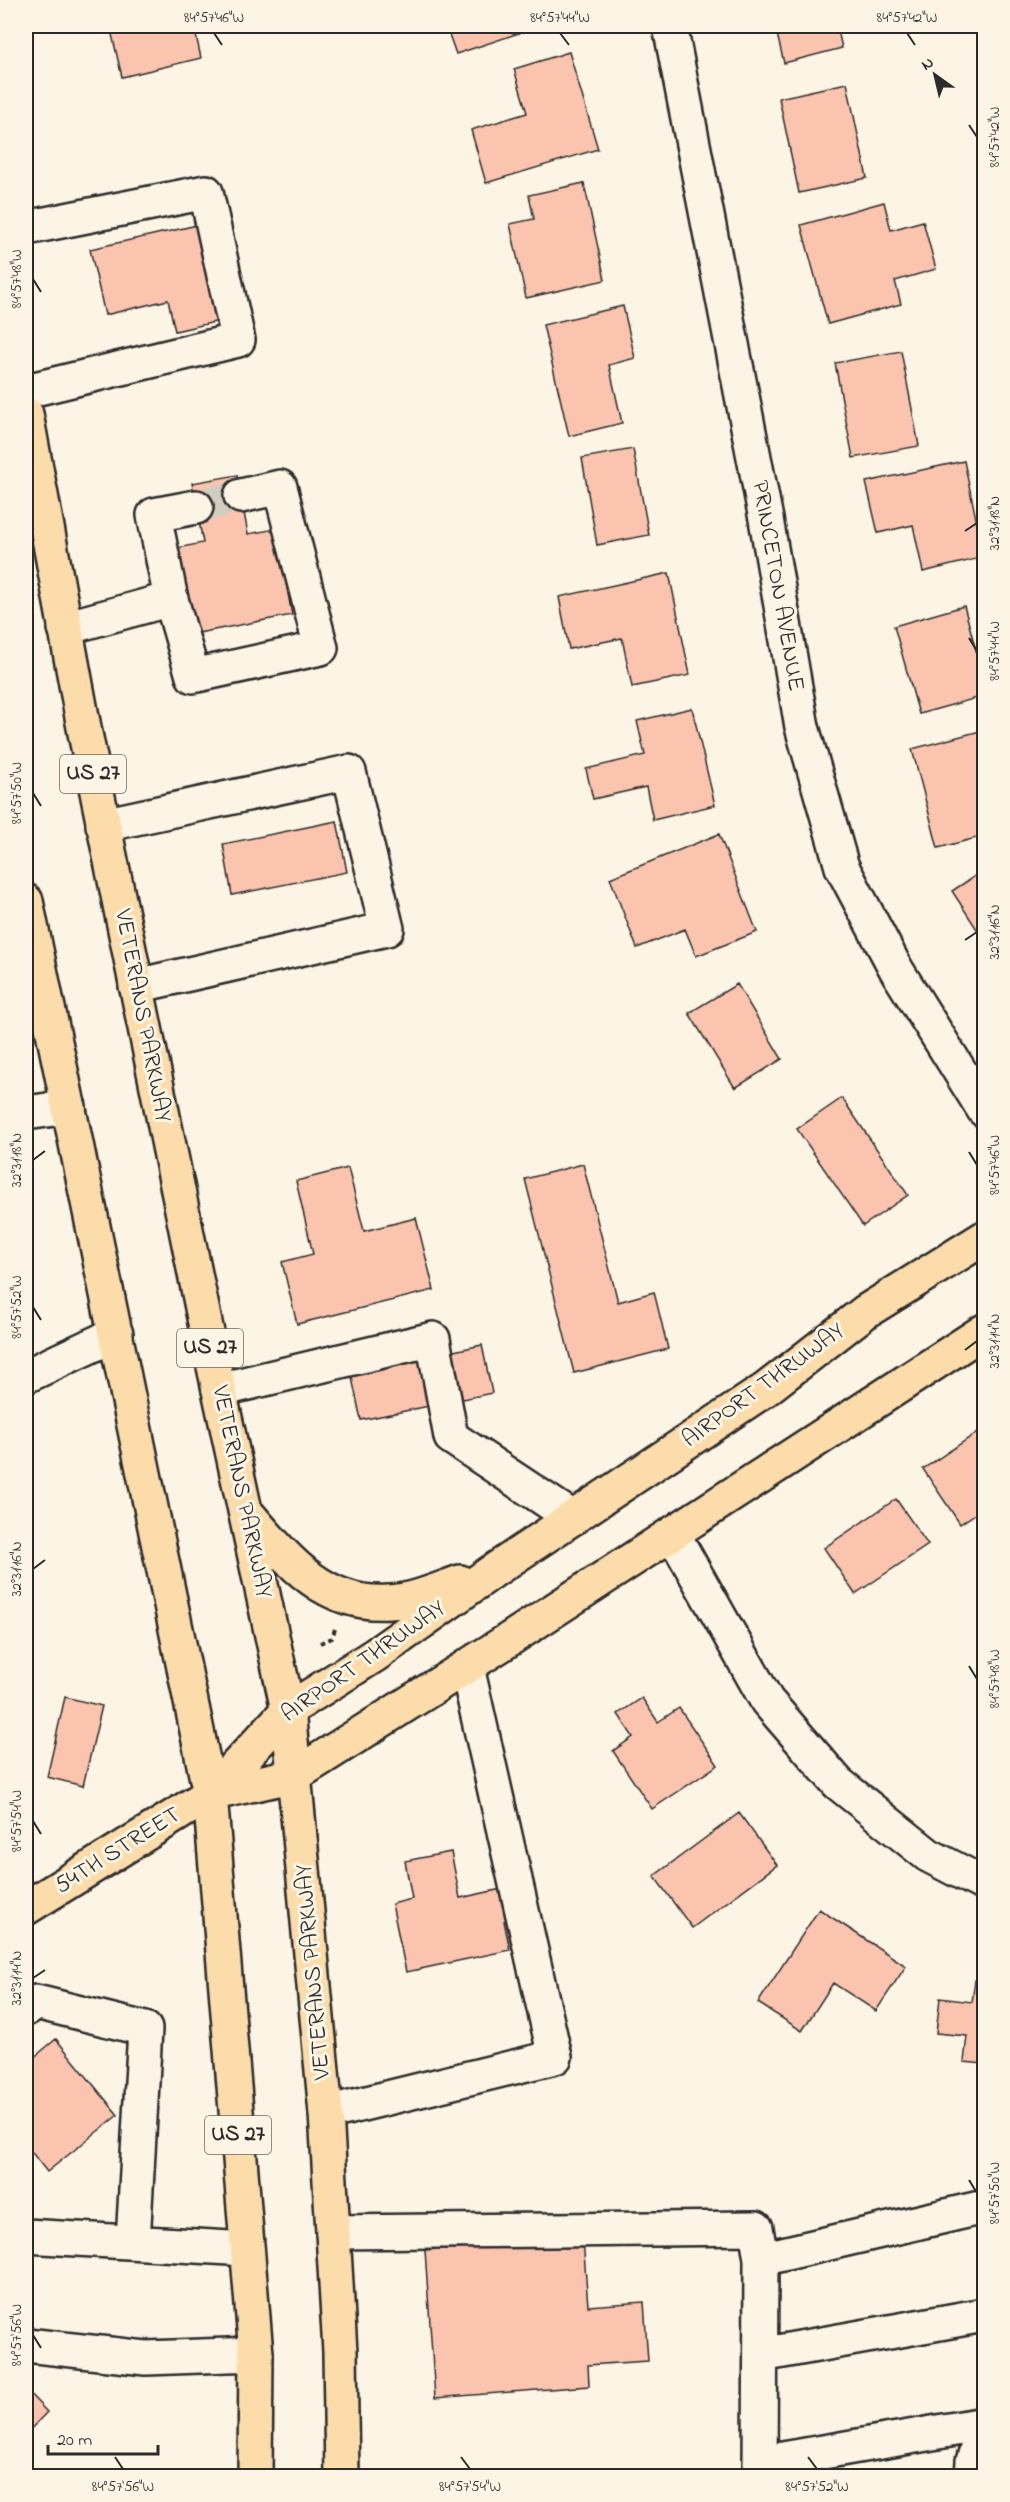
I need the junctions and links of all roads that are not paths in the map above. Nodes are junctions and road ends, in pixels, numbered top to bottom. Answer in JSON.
{"nodes":[{"id":1,"x":670,"y":26,"type":"edge"},
{"id":2,"x":26,"y":228,"type":"edge"},
{"id":3,"x":26,"y":391,"type":"edge"},
{"id":4,"x":26,"y":414,"type":"edge"},
{"id":5,"x":29,"y":449,"type":"edge"},
{"id":6,"x":241,"y":496,"type":"tunnel mouth"},
{"id":7,"x":196,"y":507,"type":"tunnel mouth"},
{"id":8,"x":171,"y":599,"type":"junction"},
{"id":9,"x":65,"y":628,"type":"junction"},
{"id":10,"x":103,"y":825,"type":"junction"},
{"id":11,"x":26,"y":901,"type":"edge"},
{"id":12,"x":136,"y":986,"type":"junction"},
{"id":13,"x":69,"y":1107,"type":"junction"},
{"id":14,"x":984,"y":1110,"type":"edge"},
{"id":15,"x":26,"y":1113,"type":"edge"},
{"id":16,"x":984,"y":1238,"type":"edge"},
{"id":17,"x":984,"y":1331,"type":"edge"},
{"id":18,"x":116,"y":1334,"type":"junction"},
{"id":19,"x":26,"y":1376,"type":"edge"},
{"id":20,"x":219,"y":1390,"type":"junction"},
{"id":21,"x":244,"y":1509,"type":"junction"},
{"id":22,"x":573,"y":1518,"type":"junction"},
{"id":23,"x":673,"y":1534,"type":"junction"},
{"id":24,"x":493,"y":1571,"type":"junction"},
{"id":25,"x":467,"y":1667,"type":"junction"},
{"id":26,"x":288,"y":1710,"type":"junction"},
{"id":27,"x":295,"y":1775,"type":"junction"},
{"id":28,"x":210,"y":1794,"type":"junction"},
{"id":29,"x":984,"y":1884,"type":"edge"},
{"id":30,"x":26,"y":1908,"type":"edge"},
{"id":31,"x":26,"y":2009,"type":"edge"},
{"id":32,"x":326,"y":2113,"type":"junction"},
{"id":33,"x":984,"y":2207,"type":"edge"},
{"id":34,"x":333,"y":2232,"type":"junction"},
{"id":35,"x":26,"y":2236,"type":"edge"},
{"id":36,"x":133,"y":2242,"type":"junction"},
{"id":37,"x":247,"y":2249,"type":"junction"},
{"id":38,"x":761,"y":2259,"type":"junction"},
{"id":39,"x":984,"y":2315,"type":"edge"},
{"id":40,"x":26,"y":2345,"type":"edge"},
{"id":41,"x":256,"y":2354,"type":"junction"},
{"id":42,"x":761,"y":2355,"type":"junction"},
{"id":43,"x":984,"y":2425,"type":"edge"},
{"id":44,"x":760,"y":2470,"type":"edge"},
{"id":45,"x":255,"y":2476,"type":"edge"},
{"id":46,"x":342,"y":2476,"type":"edge"},
{"id":47,"x":972,"y":2476,"type":"edge"}],
"edges":[{"from":1,"to":14,"type":"street","name":"PRINCETON AVENUE"},
{"from":2,"to":3,"type":"street"},
{"from":4,"to":5,"type":"main road","name":"VETERANS PARKWAY","number":"US 27"},
{"from":5,"to":9,"type":"main road","name":"VETERANS PARKWAY","number":"US 27"},
{"from":6,"to":8,"type":"street"},
{"from":7,"to":8,"type":"street"},
{"from":8,"to":9,"type":"street"},
{"from":9,"to":10,"type":"main road","name":"VETERANS PARKWAY","number":"US 27"},
{"from":10,"to":12,"type":"main road","name":"VETERANS PARKWAY","number":"US 27"},
{"from":10,"to":12,"type":"street"},
{"from":11,"to":13,"type":"main road","number":"US 27"},
{"from":12,"to":20,"type":"main road","name":"VETERANS PARKWAY","number":"US 27"},
{"from":13,"to":15,"type":"street"},
{"from":13,"to":18,"type":"main road","number":"US 27"},
{"from":16,"to":22,"type":"main road","name":"AIRPORT THRUWAY"},
{"from":17,"to":23,"type":"main road"},
{"from":18,"to":19,"type":"street"},
{"from":18,"to":28,"type":"main road","number":"US 27"},
{"from":20,"to":21,"type":"main road","name":"VETERANS PARKWAY","number":"US 27"},
{"from":20,"to":22,"type":"street"},
{"from":21,"to":24,"type":"main road"},
{"from":21,"to":26,"type":"main road","name":"VETERANS PARKWAY","number":"US 27"},
{"from":22,"to":24,"type":"main road","name":"AIRPORT THRUWAY"},
{"from":23,"to":25,"type":"main road"},
{"from":23,"to":29,"type":"street"},
{"from":24,"to":26,"type":"main road","name":"AIRPORT THRUWAY"},
{"from":25,"to":27,"type":"main road"},
{"from":25,"to":32,"type":"street"},
{"from":26,"to":27,"type":"main road","name":"VETERANS PARKWAY","number":"US 27"},
{"from":26,"to":28,"type":"main road","name":"AIRPORT THRUWAY"},
{"from":27,"to":28,"type":"main road"},
{"from":27,"to":32,"type":"main road","name":"VETERANS PARKWAY","number":"US 27"},
{"from":28,"to":30,"type":"main road","name":"54TH STREET"},
{"from":28,"to":37,"type":"main road","number":"US 27"},
{"from":31,"to":36,"type":"street"},
{"from":32,"to":34,"type":"main road","name":"VETERANS PARKWAY","number":"US 27"},
{"from":33,"to":38,"type":"street"},
{"from":34,"to":38,"type":"street"},
{"from":34,"to":46,"type":"main road","name":"VETERANS PARKWAY","number":"US 27"},
{"from":35,"to":36,"type":"street"},
{"from":36,"to":37,"type":"street"},
{"from":37,"to":41,"type":"main road","number":"US 27"},
{"from":38,"to":42,"type":"street"},
{"from":39,"to":42,"type":"street"},
{"from":40,"to":41,"type":"street"},
{"from":41,"to":45,"type":"main road","number":"US 27"},
{"from":42,"to":44,"type":"street"},
{"from":43,"to":44,"type":"street"},
{"from":43,"to":47,"type":"street"}]}
